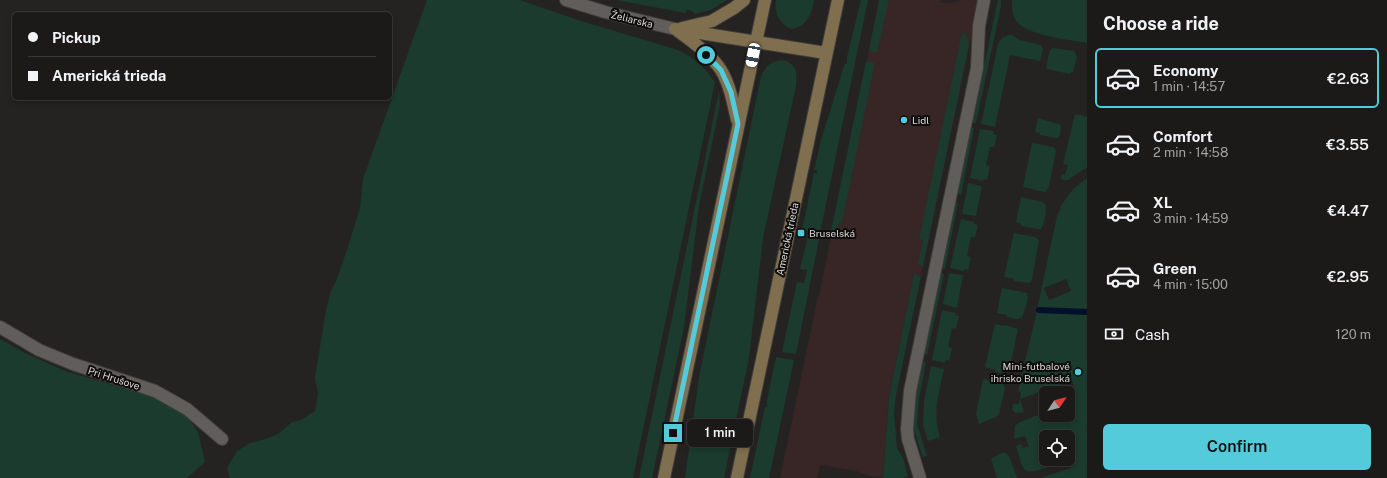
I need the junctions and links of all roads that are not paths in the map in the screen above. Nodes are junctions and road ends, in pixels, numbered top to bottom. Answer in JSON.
{"nodes":[{"id":1,"x":566,"y":0,"type":"edge"},
{"id":2,"x":744,"y":0,"type":"edge"},
{"id":3,"x":765,"y":0,"type":"edge"},
{"id":4,"x":838,"y":0,"type":"edge"},
{"id":5,"x":984,"y":0,"type":"edge"},
{"id":6,"x":675,"y":29,"type":"junction"},
{"id":7,"x":756,"y":42,"type":"junction"},
{"id":8,"x":826,"y":53,"type":"junction"},
{"id":9,"x":738,"y":124,"type":"junction"},
{"id":10,"x":0,"y":327,"type":"edge"},
{"id":11,"x":222,"y":439,"type":"dead end"},
{"id":12,"x":664,"y":478,"type":"edge"},
{"id":13,"x":737,"y":478,"type":"edge"},
{"id":14,"x":920,"y":478,"type":"edge"}],
"edges":[{"from":1,"to":6,"type":"street","name":"Želiarska"},
{"from":2,"to":6,"type":"street"},
{"from":3,"to":7,"type":"street"},
{"from":4,"to":8,"type":"street","name":"Americká trieda"},
{"from":5,"to":14,"type":"street"},
{"from":6,"to":7,"type":"street"},
{"from":6,"to":9,"type":"street"},
{"from":7,"to":8,"type":"street"},
{"from":7,"to":9,"type":"street"},
{"from":8,"to":13,"type":"street","name":"Americká trieda"},
{"from":9,"to":12,"type":"street"},
{"from":10,"to":11,"type":"street","name":"Pri Hrušove"}]}
